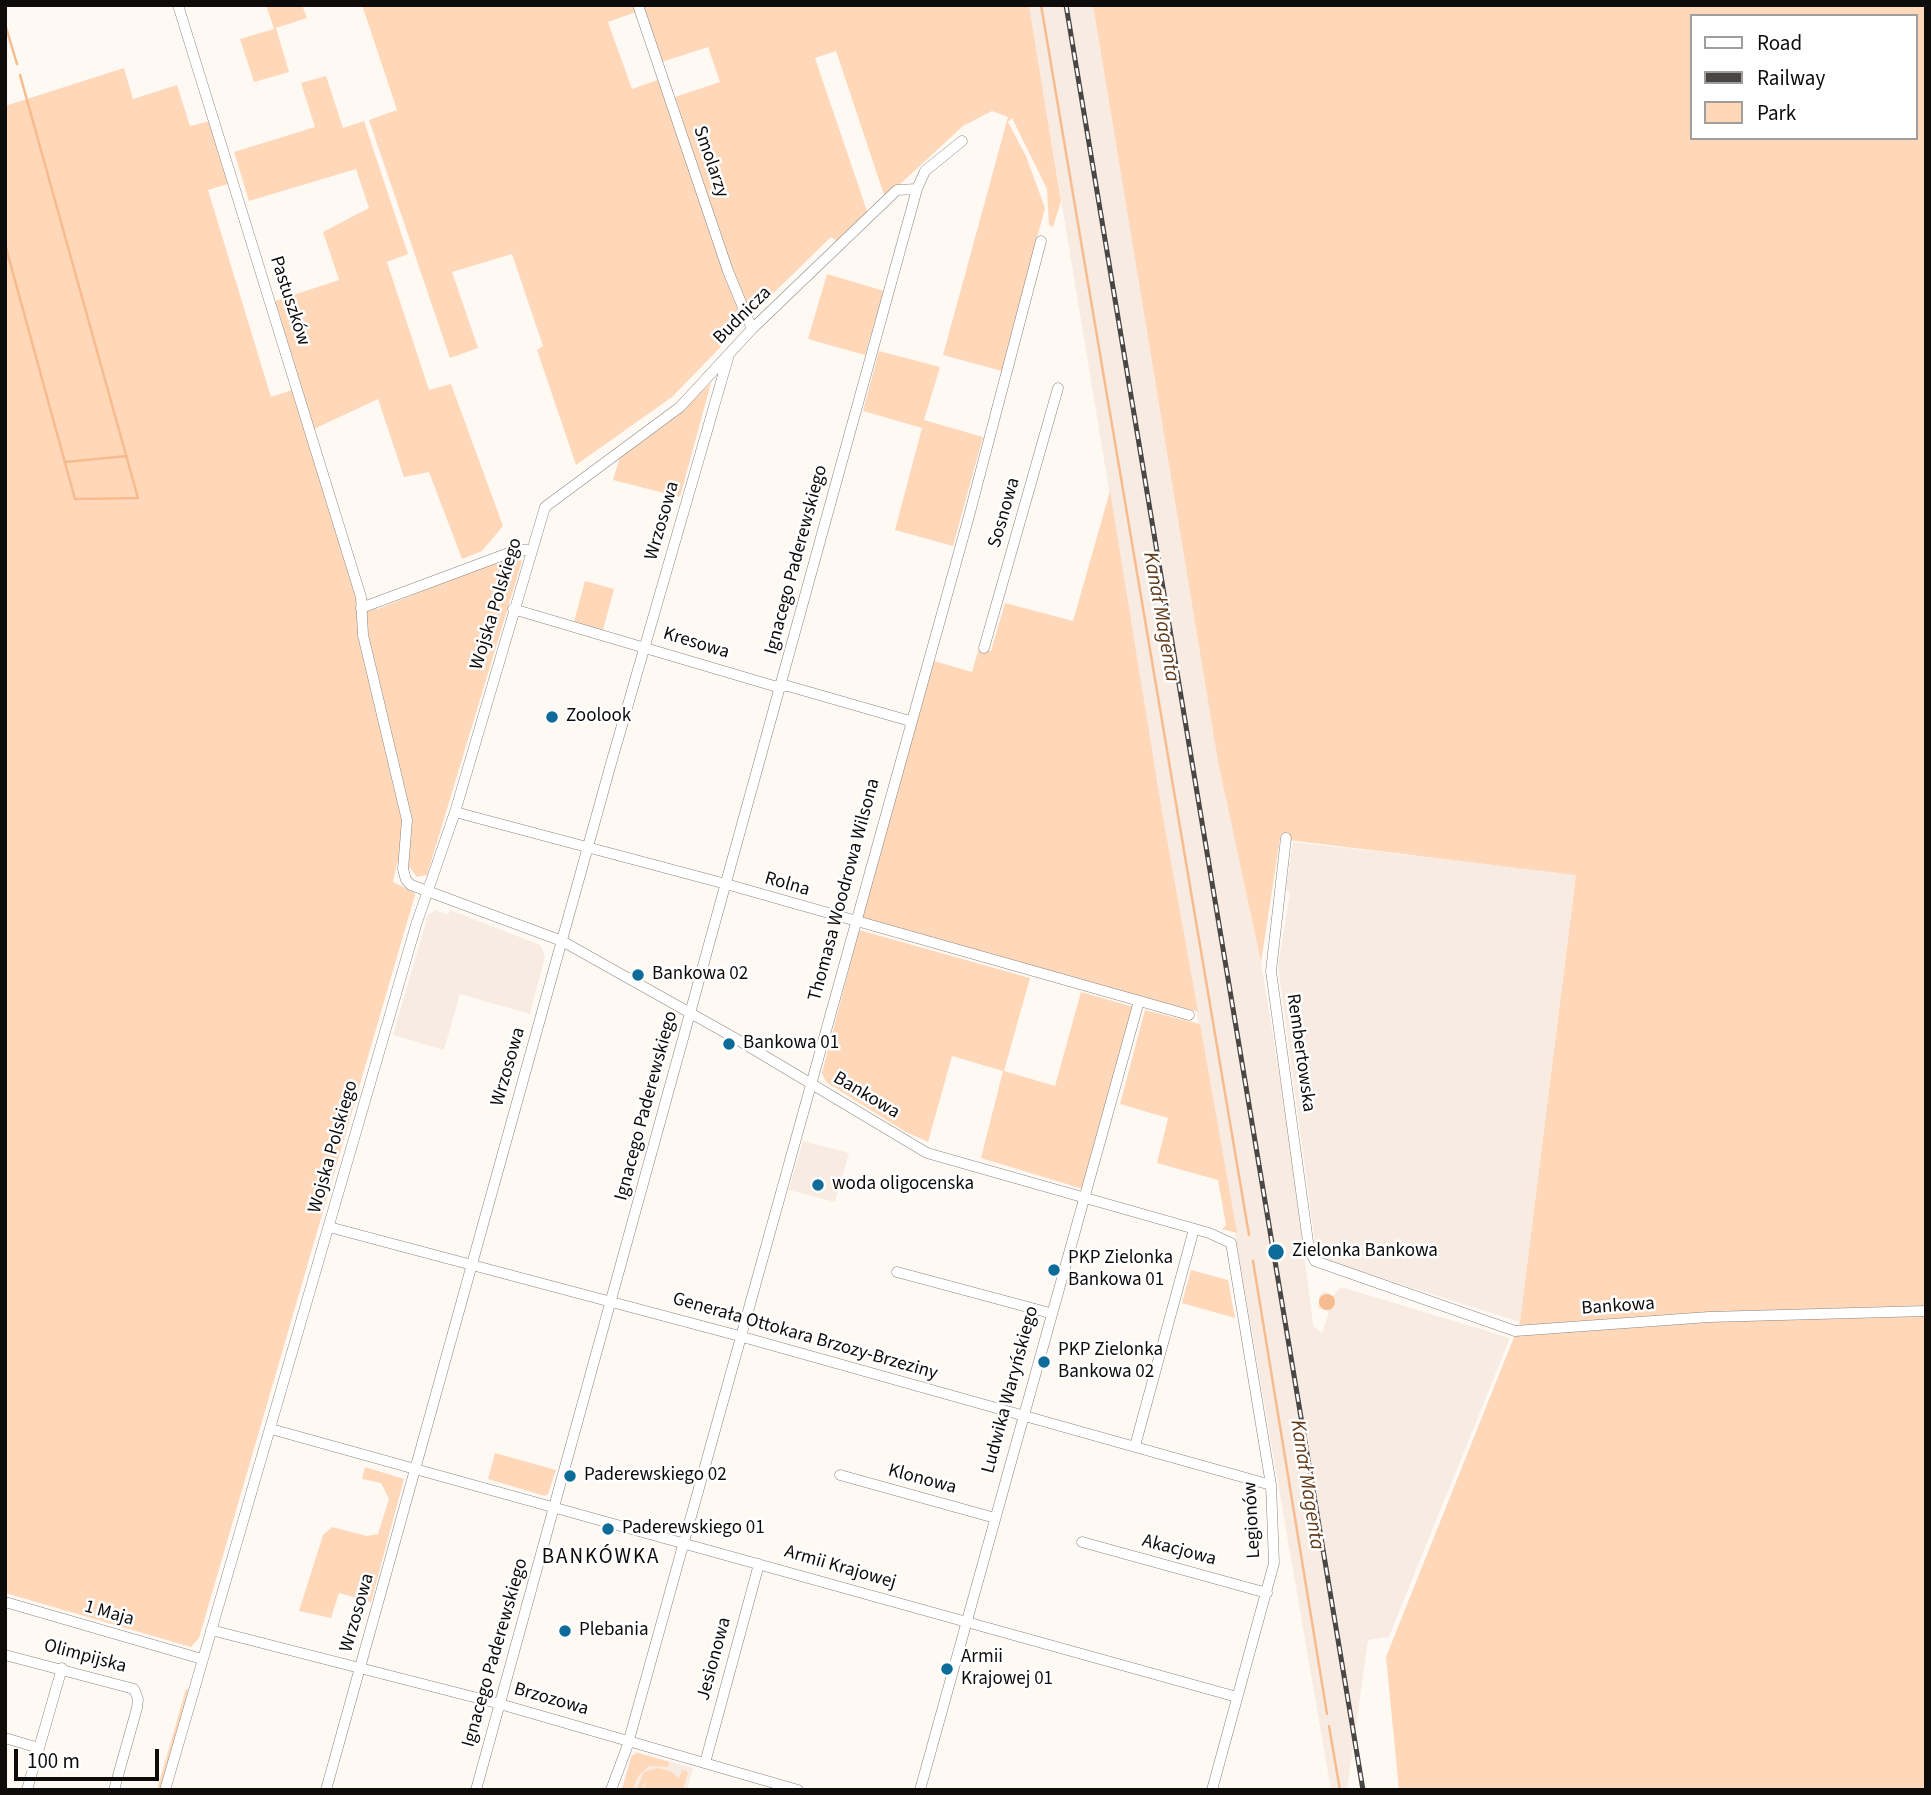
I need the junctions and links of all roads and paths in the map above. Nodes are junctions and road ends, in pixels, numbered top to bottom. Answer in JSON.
{"nodes":[{"id":1,"x":178,"y":5,"type":"edge"},
{"id":2,"x":639,"y":5,"type":"edge"},
{"id":3,"x":962,"y":141,"type":"dead end"},
{"id":4,"x":917,"y":189,"type":"junction"},
{"id":5,"x":1041,"y":241,"type":"dead end"},
{"id":6,"x":752,"y":329,"type":"junction"},
{"id":7,"x":729,"y":354,"type":"junction"},
{"id":8,"x":1058,"y":388,"type":"dead end"},
{"id":9,"x":542,"y":515,"type":"joint"},
{"id":10,"x":531,"y":550,"type":"junction"},
{"id":11,"x":361,"y":608,"type":"junction"},
{"id":12,"x":513,"y":609,"type":"junction"},
{"id":13,"x":645,"y":648,"type":"junction"},
{"id":14,"x":985,"y":648,"type":"dead end"},
{"id":15,"x":780,"y":686,"type":"junction"},
{"id":16,"x":910,"y":721,"type":"junction"},
{"id":17,"x":455,"y":812,"type":"junction"},
{"id":18,"x":1286,"y":838,"type":"dead end"},
{"id":19,"x":590,"y":847,"type":"junction"},
{"id":20,"x":726,"y":884,"type":"junction"},
{"id":21,"x":427,"y":891,"type":"junction"},
{"id":22,"x":854,"y":923,"type":"junction"},
{"id":23,"x":562,"y":941,"type":"junction"},
{"id":24,"x":1139,"y":1001,"type":"junction"},
{"id":25,"x":691,"y":1012,"type":"junction"},
{"id":26,"x":1189,"y":1015,"type":"dead end"},
{"id":27,"x":811,"y":1083,"type":"junction"},
{"id":28,"x":1082,"y":1198,"type":"junction"},
{"id":29,"x":329,"y":1227,"type":"junction"},
{"id":30,"x":1194,"y":1229,"type":"junction"},
{"id":31,"x":1231,"y":1244,"type":"joint"},
{"id":32,"x":472,"y":1265,"type":"junction"},
{"id":33,"x":1324,"y":1266,"type":"joint"},
{"id":34,"x":897,"y":1272,"type":"dead end"},
{"id":35,"x":612,"y":1301,"type":"junction"},
{"id":36,"x":1926,"y":1311,"type":"edge"},
{"id":37,"x":1050,"y":1313,"type":"junction"},
{"id":38,"x":741,"y":1336,"type":"junction"},
{"id":39,"x":1023,"y":1416,"type":"junction"},
{"id":40,"x":271,"y":1429,"type":"junction"},
{"id":41,"x":1135,"y":1446,"type":"junction"},
{"id":42,"x":416,"y":1468,"type":"junction"},
{"id":43,"x":840,"y":1475,"type":"dead end"},
{"id":44,"x":1271,"y":1485,"type":"junction"},
{"id":45,"x":555,"y":1507,"type":"junction"},
{"id":46,"x":995,"y":1518,"type":"junction"},
{"id":47,"x":1082,"y":1542,"type":"dead end"},
{"id":48,"x":682,"y":1543,"type":"junction"},
{"id":49,"x":759,"y":1563,"type":"junction"},
{"id":50,"x":1267,"y":1593,"type":"junction"},
{"id":51,"x":5,"y":1602,"type":"edge"},
{"id":52,"x":967,"y":1622,"type":"junction"},
{"id":53,"x":211,"y":1630,"type":"junction"},
{"id":54,"x":5,"y":1654,"type":"edge"},
{"id":55,"x":202,"y":1659,"type":"junction"},
{"id":56,"x":360,"y":1667,"type":"junction"},
{"id":57,"x":62,"y":1668,"type":"junction"},
{"id":58,"x":1237,"y":1698,"type":"junction"},
{"id":59,"x":500,"y":1704,"type":"junction"},
{"id":60,"x":5,"y":1738,"type":"edge"},
{"id":61,"x":627,"y":1741,"type":"junction"},
{"id":62,"x":39,"y":1748,"type":"junction"},
{"id":63,"x":705,"y":1763,"type":"junction"},
{"id":64,"x":27,"y":1790,"type":"edge"},
{"id":65,"x":114,"y":1790,"type":"edge"},
{"id":66,"x":164,"y":1790,"type":"edge"},
{"id":67,"x":326,"y":1790,"type":"edge"},
{"id":68,"x":476,"y":1790,"type":"edge"},
{"id":69,"x":611,"y":1790,"type":"edge"},
{"id":70,"x":798,"y":1790,"type":"edge"},
{"id":71,"x":920,"y":1790,"type":"edge"},
{"id":72,"x":1212,"y":1790,"type":"edge"}],
"edges":[{"from":1,"to":11,"type":"street","name":"Pastuszków"},
{"from":2,"to":6,"type":"street","name":"Smolarzy"},
{"from":3,"to":4,"type":"street"},
{"from":4,"to":6,"type":"street","name":"Budnicza"},
{"from":4,"to":15,"type":"street","name":"Ignacego Paderewskiego"},
{"from":5,"to":16,"type":"street","name":"Thomasa Woodrowa Wilsona"},
{"from":6,"to":7,"type":"street","name":"Budnicza"},
{"from":7,"to":9,"type":"street","name":"Budnicza"},
{"from":7,"to":13,"type":"street","name":"Wrzosowa"},
{"from":8,"to":14,"type":"street","name":"Sosnowa"},
{"from":9,"to":10,"type":"street","name":"Wojska Polskiego"},
{"from":10,"to":11,"type":"street"},
{"from":10,"to":12,"type":"street","name":"Wojska Polskiego"},
{"from":11,"to":21,"type":"street","name":"Pastuszków"},
{"from":12,"to":13,"type":"street","name":"Kresowa"},
{"from":12,"to":17,"type":"street","name":"Wojska Polskiego"},
{"from":13,"to":15,"type":"street","name":"Kresowa"},
{"from":13,"to":19,"type":"street","name":"Wrzosowa"},
{"from":15,"to":16,"type":"street","name":"Kresowa"},
{"from":15,"to":20,"type":"street","name":"Ignacego Paderewskiego"},
{"from":16,"to":22,"type":"street","name":"Thomasa Woodrowa Wilsona"},
{"from":17,"to":19,"type":"street","name":"Rolna"},
{"from":17,"to":21,"type":"street","name":"Wojska Polskiego"},
{"from":18,"to":33,"type":"street","name":"Rembertowska"},
{"from":19,"to":20,"type":"street","name":"Rolna"},
{"from":19,"to":23,"type":"street","name":"Wrzosowa"},
{"from":20,"to":22,"type":"street","name":"Rolna"},
{"from":20,"to":25,"type":"street","name":"Ignacego Paderewskiego"},
{"from":21,"to":23,"type":"street","name":"Bankowa"},
{"from":21,"to":29,"type":"street","name":"Wojska Polskiego"},
{"from":22,"to":24,"type":"street","name":"Rolna"},
{"from":22,"to":27,"type":"street","name":"Thomasa Woodrowa Wilsona"},
{"from":23,"to":25,"type":"street","name":"Bankowa"},
{"from":23,"to":32,"type":"street","name":"Wrzosowa"},
{"from":24,"to":26,"type":"street","name":"Rolna"},
{"from":24,"to":28,"type":"street","name":"Ludwika Waryńskiego"},
{"from":25,"to":27,"type":"street","name":"Bankowa"},
{"from":25,"to":35,"type":"street","name":"Ignacego Paderewskiego"},
{"from":27,"to":28,"type":"street","name":"Bankowa"},
{"from":27,"to":38,"type":"street","name":"Thomasa Woodrowa Wilsona"},
{"from":28,"to":30,"type":"street","name":"Bankowa"},
{"from":28,"to":37,"type":"street","name":"Ludwika Waryńskiego"},
{"from":29,"to":32,"type":"street","name":"Generała Ottokara Brzozy-Brzeziny"},
{"from":29,"to":40,"type":"street","name":"Wojska Polskiego"},
{"from":30,"to":31,"type":"street","name":"Bankowa"},
{"from":30,"to":41,"type":"street"},
{"from":31,"to":44,"type":"street","name":"Legionów"},
{"from":32,"to":35,"type":"street","name":"Generała Ottokara Brzozy-Brzeziny"},
{"from":32,"to":42,"type":"street","name":"Wrzosowa"},
{"from":33,"to":36,"type":"street","name":"Bankowa"},
{"from":34,"to":37,"type":"street"},
{"from":35,"to":38,"type":"street","name":"Generała Ottokara Brzozy-Brzeziny"},
{"from":35,"to":45,"type":"street","name":"Ignacego Paderewskiego"},
{"from":37,"to":39,"type":"street","name":"Ludwika Waryńskiego"},
{"from":38,"to":39,"type":"street","name":"Generała Ottokara Brzozy-Brzeziny"},
{"from":38,"to":48,"type":"street","name":"Thomasa Woodrowa Wilsona"},
{"from":39,"to":41,"type":"street","name":"Generała Ottokara Brzozy-Brzeziny"},
{"from":39,"to":46,"type":"street","name":"Ludwika Waryńskiego"},
{"from":40,"to":42,"type":"street","name":"Armii Krajowej"},
{"from":40,"to":53,"type":"street","name":"Wojska Polskiego"},
{"from":41,"to":44,"type":"street","name":"Generała Ottokara Brzozy-Brzeziny"},
{"from":42,"to":45,"type":"street","name":"Armii Krajowej"},
{"from":42,"to":56,"type":"street","name":"Wrzosowa"},
{"from":43,"to":46,"type":"street","name":"Klonowa"},
{"from":44,"to":50,"type":"street","name":"Legionów"},
{"from":45,"to":48,"type":"street","name":"Armii Krajowej"},
{"from":45,"to":59,"type":"street","name":"Ignacego Paderewskiego"},
{"from":46,"to":52,"type":"street","name":"Ludwika Waryńskiego"},
{"from":47,"to":50,"type":"street","name":"Akacjowa"},
{"from":48,"to":49,"type":"street","name":"Armii Krajowej"},
{"from":48,"to":61,"type":"street","name":"Thomasa Woodrowa Wilsona"},
{"from":49,"to":52,"type":"street","name":"Armii Krajowej"},
{"from":49,"to":63,"type":"street","name":"Jesionowa"},
{"from":50,"to":58,"type":"street","name":"Legionów"},
{"from":51,"to":55,"type":"street","name":"1 Maja"},
{"from":52,"to":58,"type":"street","name":"Armii Krajowej"},
{"from":52,"to":71,"type":"street","name":"Ludwika Waryńskiego"},
{"from":53,"to":55,"type":"street","name":"Wojska Polskiego"},
{"from":53,"to":56,"type":"street","name":"Brzozowa"},
{"from":54,"to":57,"type":"street","name":"Olimpijska"},
{"from":55,"to":66,"type":"street","name":"Wojska Polskiego"},
{"from":56,"to":59,"type":"street","name":"Brzozowa"},
{"from":56,"to":67,"type":"street","name":"Wrzosowa"},
{"from":57,"to":62,"type":"street"},
{"from":57,"to":65,"type":"street","name":"Olimpijska"},
{"from":58,"to":72,"type":"street","name":"Legionów"},
{"from":59,"to":61,"type":"street","name":"Brzozowa"},
{"from":59,"to":68,"type":"street","name":"Ignacego Paderewskiego"},
{"from":60,"to":62,"type":"street"},
{"from":61,"to":63,"type":"street","name":"Brzozowa"},
{"from":61,"to":69,"type":"street","name":"Thomasa Woodrowa Wilsona"},
{"from":62,"to":64,"type":"street"},
{"from":63,"to":70,"type":"street","name":"Brzozowa"}]}
